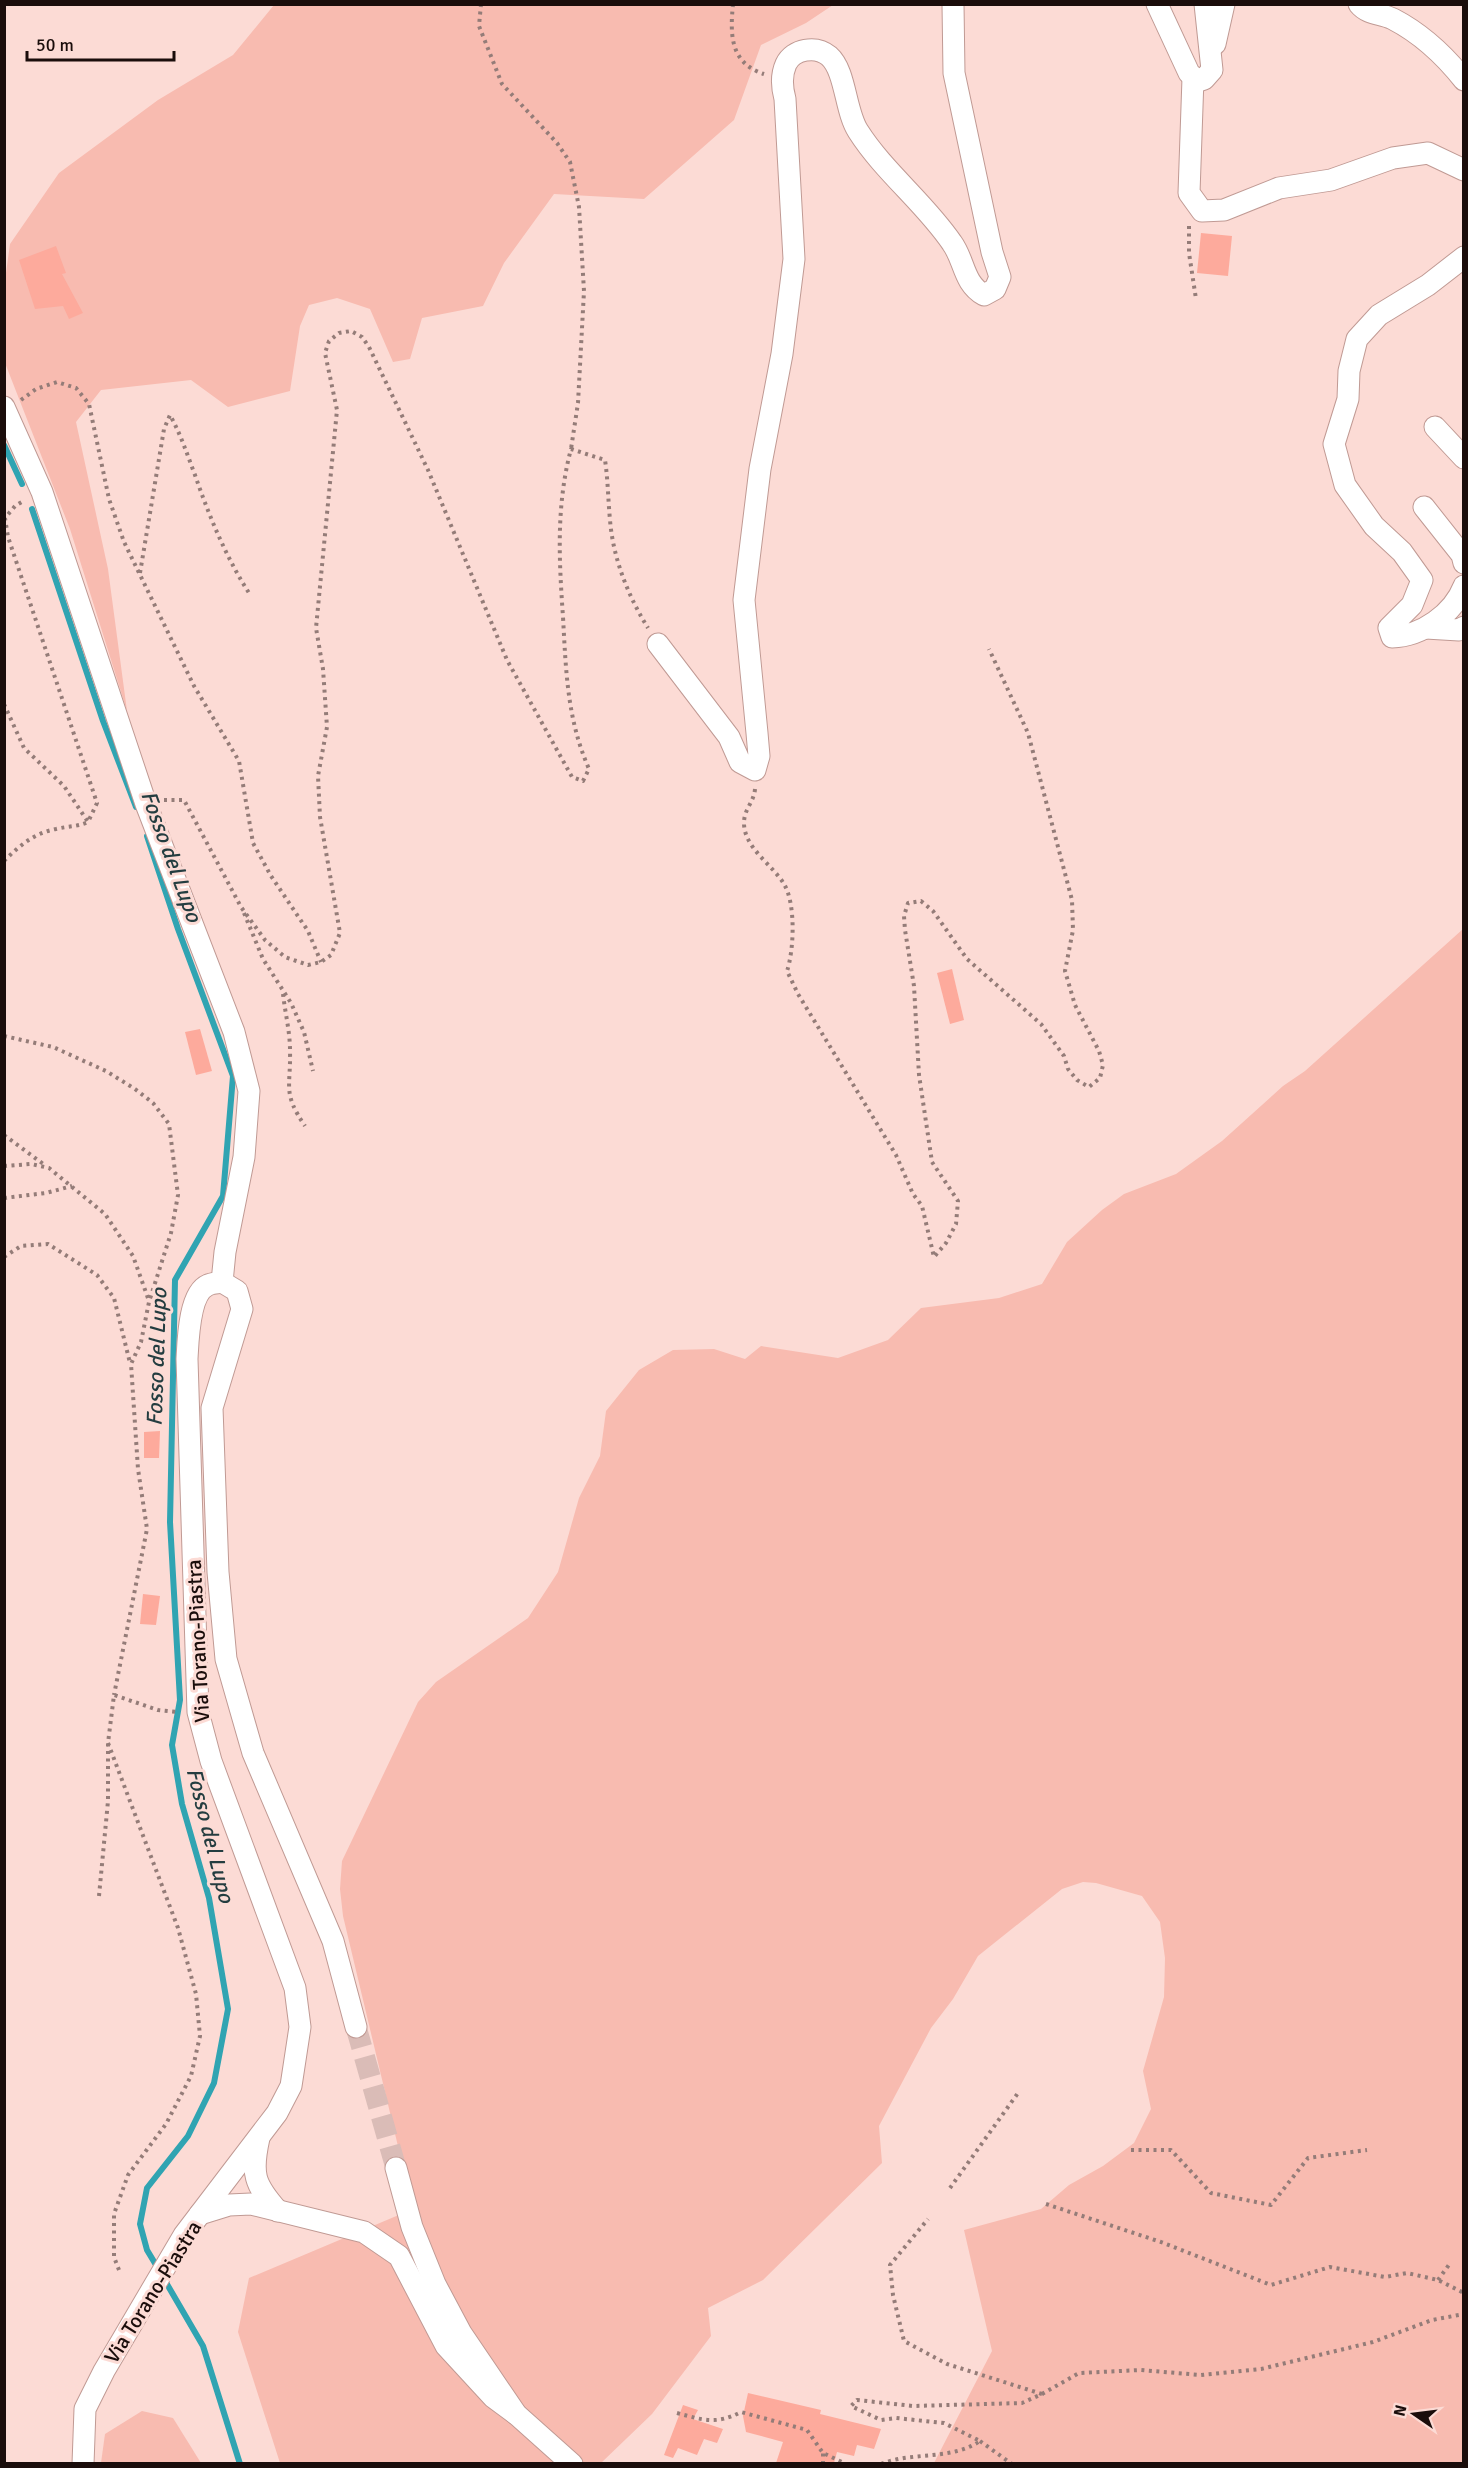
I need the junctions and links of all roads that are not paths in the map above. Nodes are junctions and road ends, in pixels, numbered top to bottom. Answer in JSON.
{"nodes":[{"id":1,"x":953,"y":4,"type":"edge"},
{"id":2,"x":1157,"y":4,"type":"edge"},
{"id":3,"x":1205,"y":4,"type":"edge"},
{"id":4,"x":1224,"y":4,"type":"edge"},
{"id":5,"x":1359,"y":4,"type":"edge"},
{"id":6,"x":1211,"y":63,"type":"junction"},
{"id":7,"x":1193,"y":78,"type":"junction"},
{"id":8,"x":1464,"y":80,"type":"edge"},
{"id":9,"x":1464,"y":170,"type":"edge"},
{"id":10,"x":1464,"y":256,"type":"edge"},
{"id":11,"x":6,"y":412,"type":"edge"},
{"id":12,"x":1436,"y":427,"type":"dead end"},
{"id":13,"x":1464,"y":458,"type":"edge"},
{"id":14,"x":1424,"y":507,"type":"dead end"},
{"id":15,"x":1464,"y":562,"type":"edge"},
{"id":16,"x":1464,"y":586,"type":"edge"},
{"id":17,"x":1464,"y":627,"type":"edge"},
{"id":18,"x":1426,"y":628,"type":"junction"},
{"id":19,"x":658,"y":644,"type":"road end"},
{"id":20,"x":222,"y":1282,"type":"junction"},
{"id":21,"x":356,"y":2027,"type":"tunnel mouth"},
{"id":22,"x":260,"y":2135,"type":"junction"},
{"id":23,"x":396,"y":2168,"type":"tunnel mouth"},
{"id":24,"x":278,"y":2211,"type":"junction"},
{"id":25,"x":201,"y":2214,"type":"junction"},
{"id":26,"x":453,"y":2340,"type":"junction"},
{"id":27,"x":83,"y":2463,"type":"edge"},
{"id":28,"x":572,"y":2463,"type":"edge"}],
"edges":[{"from":1,"to":19,"type":"street"},
{"from":2,"to":7,"type":"street"},
{"from":3,"to":6,"type":"street"},
{"from":4,"to":6,"type":"street"},
{"from":5,"to":8,"type":"street"},
{"from":6,"to":7,"type":"street"},
{"from":7,"to":9,"type":"street"},
{"from":10,"to":18,"type":"street"},
{"from":11,"to":20,"type":"street"},
{"from":12,"to":13,"type":"street"},
{"from":14,"to":15,"type":"street"},
{"from":16,"to":18,"type":"street"},
{"from":17,"to":18,"type":"street"},
{"from":20,"to":21,"type":"street"},
{"from":20,"to":22,"type":"street","name":"Via Torano-Piastra"},
{"from":22,"to":24,"type":"street","name":"Via Torano-Piastra"},
{"from":22,"to":25,"type":"street","name":"Via Torano-Piastra"},
{"from":23,"to":26,"type":"street"},
{"from":24,"to":25,"type":"street"},
{"from":24,"to":26,"type":"street"},
{"from":25,"to":27,"type":"street","name":"Via Torano-Piastra"},
{"from":26,"to":28,"type":"street"}]}
